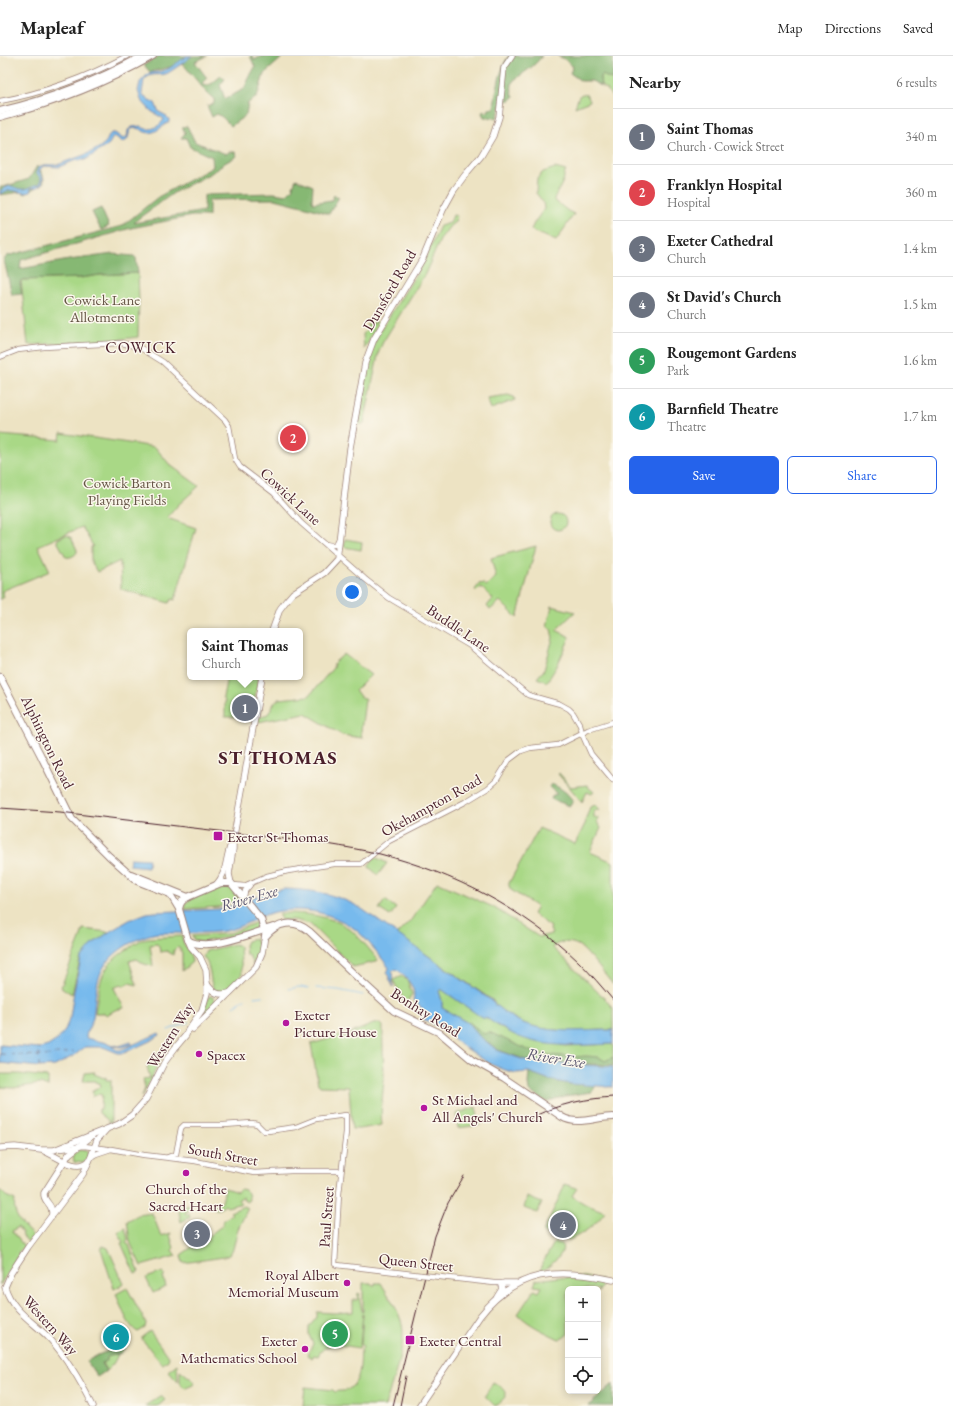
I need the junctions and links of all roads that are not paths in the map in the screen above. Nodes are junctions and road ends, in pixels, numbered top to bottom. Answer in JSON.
{"nodes":[{"id":1,"x":127,"y":56,"type":"edge"},
{"id":2,"x":142,"y":56,"type":"edge"},
{"id":3,"x":153,"y":56,"type":"edge"},
{"id":4,"x":512,"y":56,"type":"edge"},
{"id":5,"x":0,"y":101,"type":"edge"},
{"id":6,"x":0,"y":111,"type":"edge"},
{"id":7,"x":0,"y":117,"type":"edge"},
{"id":8,"x":0,"y":357,"type":"edge"},
{"id":9,"x":339,"y":539,"type":"junction"},
{"id":10,"x":324,"y":543,"type":"junction"},
{"id":11,"x":338,"y":555,"type":"junction"},
{"id":12,"x":273,"y":628,"type":"edge"},
{"id":13,"x":0,"y":677,"type":"edge"},
{"id":14,"x":261,"y":680,"type":"edge"},
{"id":15,"x":613,"y":722,"type":"edge"},
{"id":16,"x":582,"y":733,"type":"junction"},
{"id":17,"x":613,"y":780,"type":"edge"},
{"id":18,"x":233,"y":844,"type":"junction"},
{"id":19,"x":126,"y":871,"type":"junction"},
{"id":20,"x":232,"y":884,"type":"junction"},
{"id":21,"x":251,"y":884,"type":"junction"},
{"id":22,"x":215,"y":885,"type":"junction"},
{"id":23,"x":188,"y":897,"type":"junction"},
{"id":24,"x":244,"y":898,"type":"junction"},
{"id":25,"x":179,"y":909,"type":"junction"},
{"id":26,"x":261,"y":920,"type":"junction"},
{"id":27,"x":282,"y":924,"type":"junction"},
{"id":28,"x":264,"y":930,"type":"junction"},
{"id":29,"x":254,"y":934,"type":"junction"},
{"id":30,"x":265,"y":937,"type":"junction"},
{"id":31,"x":188,"y":938,"type":"junction"},
{"id":32,"x":207,"y":984,"type":"junction"},
{"id":33,"x":231,"y":992,"type":"junction"},
{"id":34,"x":206,"y":996,"type":"junction"},
{"id":35,"x":216,"y":1007,"type":"junction"},
{"id":36,"x":186,"y":1035,"type":"junction"},
{"id":37,"x":613,"y":1117,"type":"edge"},
{"id":38,"x":95,"y":1138,"type":"junction"},
{"id":39,"x":80,"y":1147,"type":"junction"},
{"id":40,"x":95,"y":1147,"type":"junction"},
{"id":41,"x":0,"y":1148,"type":"edge"},
{"id":42,"x":109,"y":1150,"type":"junction"},
{"id":43,"x":54,"y":1152,"type":"junction"},
{"id":44,"x":69,"y":1154,"type":"junction"},
{"id":45,"x":177,"y":1157,"type":"junction"},
{"id":46,"x":91,"y":1158,"type":"junction"},
{"id":47,"x":64,"y":1161,"type":"junction"},
{"id":48,"x":74,"y":1165,"type":"junction"},
{"id":49,"x":341,"y":1171,"type":"junction"},
{"id":50,"x":57,"y":1173,"type":"junction"},
{"id":51,"x":60,"y":1203,"type":"junction"},
{"id":52,"x":50,"y":1204,"type":"junction"},
{"id":53,"x":52,"y":1216,"type":"junction"},
{"id":54,"x":336,"y":1264,"type":"joint"},
{"id":55,"x":613,"y":1280,"type":"edge"},
{"id":56,"x":502,"y":1286,"type":"junction"},
{"id":57,"x":494,"y":1301,"type":"junction"},
{"id":58,"x":93,"y":1406,"type":"edge"},
{"id":59,"x":419,"y":1406,"type":"edge"}],
"edges":[{"from":1,"to":5,"type":"street"},
{"from":2,"to":6,"type":"highway"},
{"from":3,"to":7,"type":"highway"},
{"from":4,"to":9,"type":"main road","name":"Dunsford Road"},
{"from":8,"to":10,"type":"street","name":"Cowick Lane"},
{"from":9,"to":10,"type":"street"},
{"from":9,"to":11,"type":"main road","name":"Dunsford Road"},
{"from":10,"to":11,"type":"street","name":"Cowick Lane"},
{"from":11,"to":12,"type":"main road"},
{"from":11,"to":16,"type":"street","name":"Buddle Lane"},
{"from":13,"to":19,"type":"highway","name":"Alphington Road"},
{"from":14,"to":18,"type":"main road"},
{"from":15,"to":16,"type":"street","name":"Okehampton Road"},
{"from":16,"to":17,"type":"street","name":"Buddle Lane"},
{"from":16,"to":21,"type":"street","name":"Okehampton Road"},
{"from":18,"to":20,"type":"main road"},
{"from":18,"to":22,"type":"main road"},
{"from":19,"to":23,"type":"highway"},
{"from":19,"to":25,"type":"highway","name":"Alphington Road"},
{"from":20,"to":21,"type":"street"},
{"from":20,"to":22,"type":"highway"},
{"from":20,"to":24,"type":"highway"},
{"from":21,"to":24,"type":"street"},
{"from":22,"to":23,"type":"highway"},
{"from":23,"to":25,"type":"highway"},
{"from":24,"to":26,"type":"highway"},
{"from":25,"to":31,"type":"highway"},
{"from":26,"to":27,"type":"highway","name":"Bonhay Road"},
{"from":26,"to":28,"type":"highway"},
{"from":26,"to":29,"type":"highway"},
{"from":27,"to":28,"type":"highway"},
{"from":27,"to":30,"type":"highway"},
{"from":27,"to":37,"type":"highway","name":"Bonhay Road"},
{"from":28,"to":29,"type":"highway"},
{"from":28,"to":30,"type":"main road"},
{"from":29,"to":31,"type":"highway"},
{"from":30,"to":33,"type":"main road"},
{"from":31,"to":32,"type":"main road","name":"Western Way"},
{"from":32,"to":33,"type":"main road"},
{"from":32,"to":34,"type":"main road","name":"Western Way"},
{"from":33,"to":35,"type":"main road"},
{"from":34,"to":35,"type":"main road"},
{"from":34,"to":36,"type":"main road","name":"Western Way"},
{"from":35,"to":36,"type":"main road"},
{"from":36,"to":38,"type":"main road","name":"Western Way"},
{"from":38,"to":39,"type":"main road"},
{"from":38,"to":40,"type":"main road"},
{"from":38,"to":43,"type":"main road"},
{"from":39,"to":40,"type":"street","name":"South Street"},
{"from":39,"to":43,"type":"street","name":"South Street"},
{"from":39,"to":44,"type":"main road"},
{"from":39,"to":46,"type":"street"},
{"from":40,"to":42,"type":"street","name":"South Street"},
{"from":40,"to":46,"type":"main road"},
{"from":41,"to":43,"type":"main road"},
{"from":42,"to":45,"type":"street","name":"South Street"},
{"from":42,"to":46,"type":"street","name":"South Street"},
{"from":43,"to":47,"type":"main road"},
{"from":43,"to":50,"type":"main road"},
{"from":44,"to":47,"type":"main road"},
{"from":44,"to":48,"type":"main road"},
{"from":45,"to":49,"type":"street","name":"South Street"},
{"from":45,"to":49,"type":"street","name":"Paul Street"},
{"from":46,"to":48,"type":"main road"},
{"from":46,"to":51,"type":"main road"},
{"from":47,"to":48,"type":"main road"},
{"from":47,"to":50,"type":"main road"},
{"from":49,"to":54,"type":"street","name":"Paul Street"},
{"from":50,"to":52,"type":"main road"},
{"from":51,"to":52,"type":"main road"},
{"from":51,"to":53,"type":"main road"},
{"from":52,"to":53,"type":"main road"},
{"from":53,"to":58,"type":"main road","name":"Western Way"},
{"from":54,"to":56,"type":"street","name":"Queen Street","bridge":true},
{"from":55,"to":56,"type":"main road"},
{"from":56,"to":57,"type":"main road"},
{"from":56,"to":57,"type":"main road"},
{"from":57,"to":59,"type":"main road"}]}
